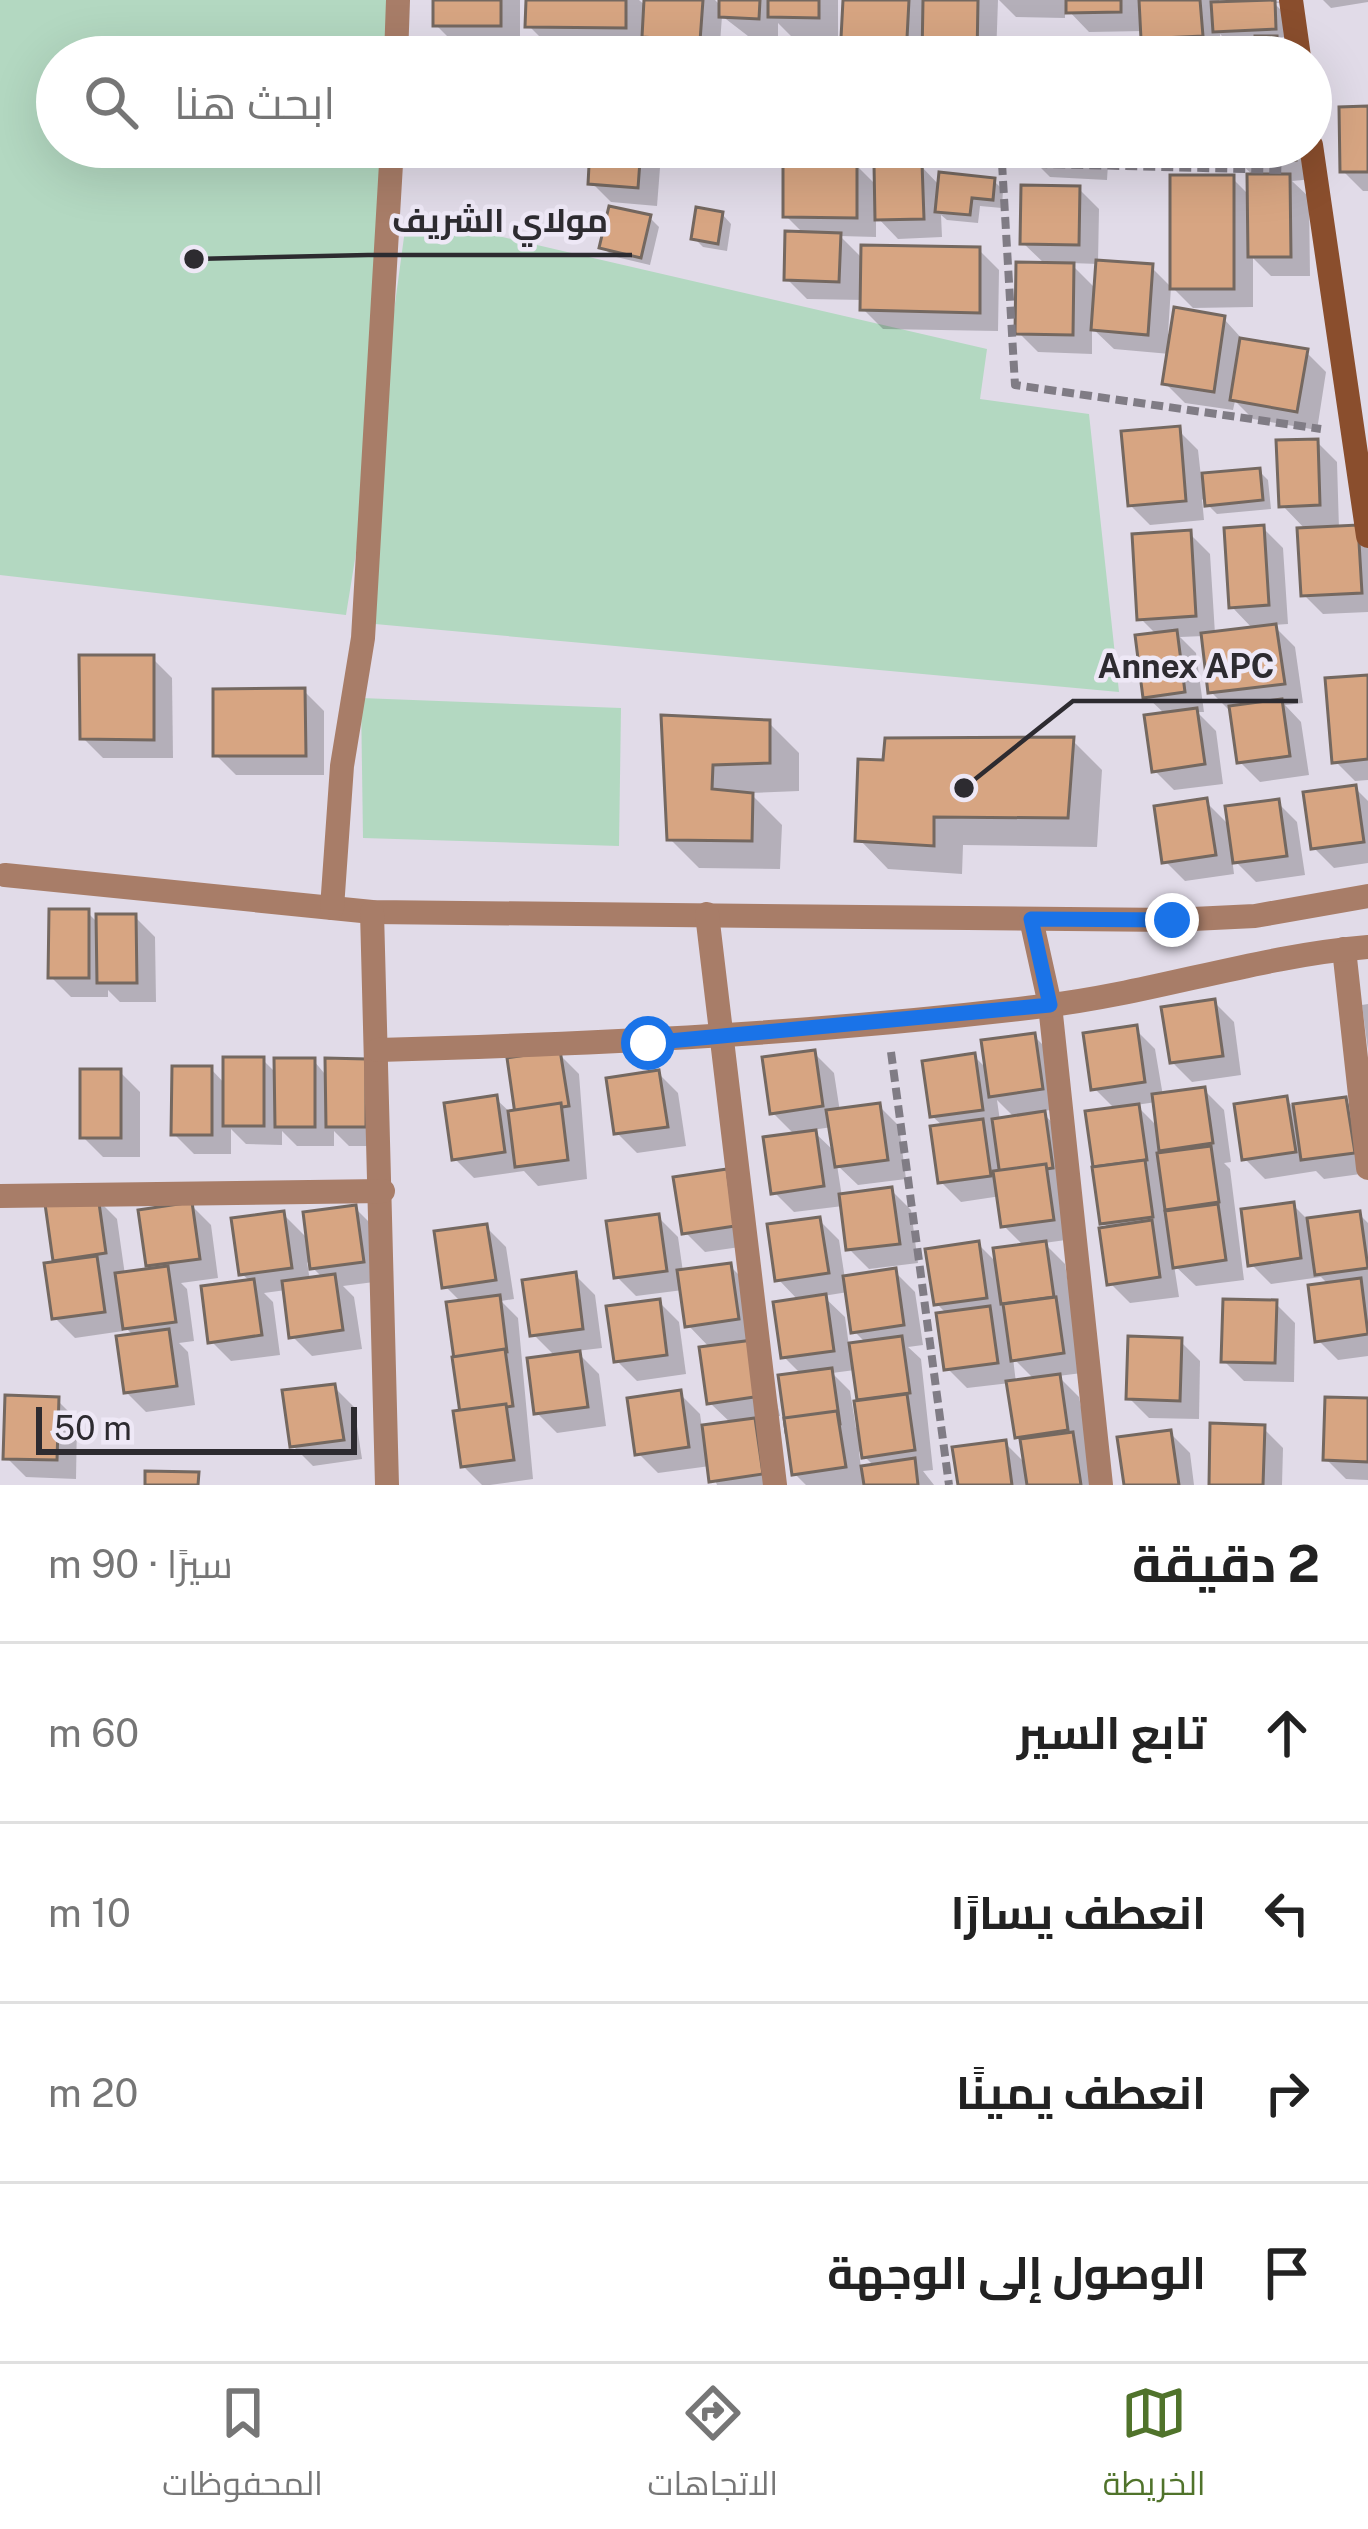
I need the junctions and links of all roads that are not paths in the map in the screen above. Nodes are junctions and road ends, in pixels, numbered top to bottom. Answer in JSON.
{"nodes":[{"id":1,"x":398,"y":0,"type":"edge"},
{"id":2,"x":1291,"y":0,"type":"edge"},
{"id":3,"x":397,"y":36,"type":"edge"},
{"id":4,"x":1296,"y":36,"type":"edge"},
{"id":5,"x":391,"y":168,"type":"edge"},
{"id":6,"x":1315,"y":168,"type":"edge"},
{"id":7,"x":1368,"y":536,"type":"edge"},
{"id":8,"x":5,"y":875,"type":"dead end"},
{"id":9,"x":1368,"y":896,"type":"edge"},
{"id":10,"x":332,"y":908,"type":"junction"},
{"id":11,"x":372,"y":912,"type":"junction"},
{"id":12,"x":707,"y":914,"type":"junction"},
{"id":13,"x":1031,"y":919,"type":"junction"},
{"id":14,"x":1356,"y":948,"type":"edge"},
{"id":15,"x":1050,"y":1005,"type":"junction"},
{"id":16,"x":720,"y":1038,"type":"junction"},
{"id":17,"x":378,"y":1049,"type":"junction"},
{"id":18,"x":1368,"y":1168,"type":"edge"},
{"id":19,"x":383,"y":1191,"type":"junction"},
{"id":20,"x":0,"y":1196,"type":"edge"},
{"id":21,"x":387,"y":1485,"type":"edge"},
{"id":22,"x":775,"y":1485,"type":"edge"},
{"id":23,"x":1101,"y":1485,"type":"edge"}],
"edges":[{"from":1,"to":3,"type":"street"},
{"from":2,"to":4,"type":"street"},
{"from":5,"to":10,"type":"street"},
{"from":6,"to":7,"type":"street"},
{"from":8,"to":10,"type":"street"},
{"from":9,"to":13,"type":"street"},
{"from":10,"to":11,"type":"street"},
{"from":11,"to":12,"type":"street"},
{"from":11,"to":17,"type":"street"},
{"from":12,"to":13,"type":"street"},
{"from":12,"to":16,"type":"street"},
{"from":13,"to":15,"type":"street"},
{"from":14,"to":15,"type":"street"},
{"from":14,"to":18,"type":"street"},
{"from":15,"to":16,"type":"street"},
{"from":15,"to":23,"type":"street"},
{"from":16,"to":17,"type":"street"},
{"from":16,"to":22,"type":"street"},
{"from":17,"to":19,"type":"street"},
{"from":19,"to":20,"type":"street"},
{"from":19,"to":21,"type":"street"}]}
